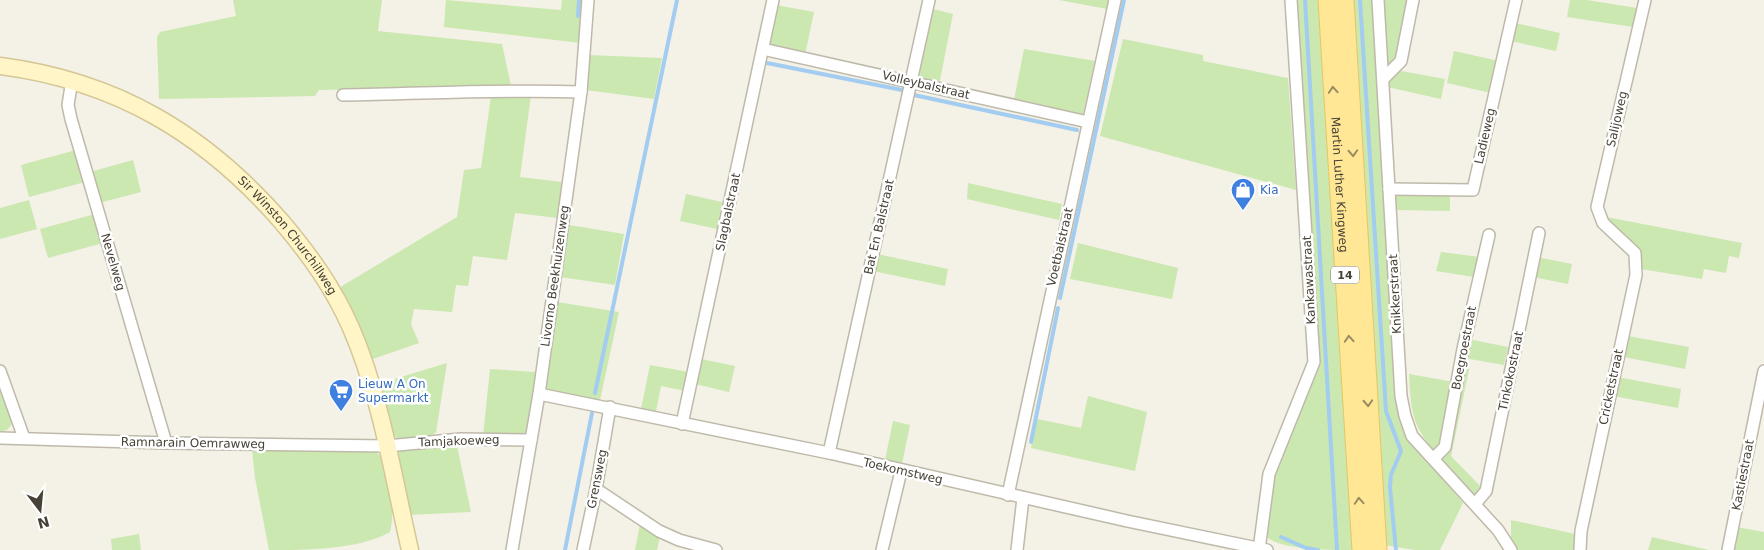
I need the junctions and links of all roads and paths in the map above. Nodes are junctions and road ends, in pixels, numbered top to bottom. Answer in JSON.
{"nodes":[{"id":1,"x":588,"y":0,"type":"edge"},
{"id":2,"x":773,"y":0,"type":"edge"},
{"id":3,"x":929,"y":0,"type":"edge"},
{"id":4,"x":1114,"y":0,"type":"edge"},
{"id":5,"x":1291,"y":0,"type":"edge"},
{"id":6,"x":1328,"y":0,"type":"edge"},
{"id":7,"x":1344,"y":0,"type":"edge"},
{"id":8,"x":1378,"y":0,"type":"edge"},
{"id":9,"x":1413,"y":0,"type":"edge"},
{"id":10,"x":1516,"y":0,"type":"edge"},
{"id":11,"x":1645,"y":0,"type":"edge"},
{"id":12,"x":763,"y":49,"type":"junction"},
{"id":13,"x":0,"y":66,"type":"edge"},
{"id":14,"x":1383,"y":79,"type":"junction"},
{"id":15,"x":72,"y":80,"type":"junction"},
{"id":16,"x":912,"y":81,"type":"junction"},
{"id":17,"x":580,"y":92,"type":"junction"},
{"id":18,"x":343,"y":95,"type":"dead end"},
{"id":19,"x":1088,"y":122,"type":"junction"},
{"id":20,"x":1389,"y":189,"type":"junction"},
{"id":21,"x":1614,"y":232,"type":"joint"},
{"id":22,"x":1539,"y":233,"type":"dead end"},
{"id":23,"x":1489,"y":235,"type":"dead end"},
{"id":24,"x":0,"y":371,"type":"edge"},
{"id":25,"x":1764,"y":371,"type":"edge"},
{"id":26,"x":539,"y":394,"type":"junction"},
{"id":27,"x":610,"y":407,"type":"junction"},
{"id":28,"x":682,"y":424,"type":"junction"},
{"id":29,"x":0,"y":438,"type":"edge"},
{"id":30,"x":24,"y":438,"type":"junction"},
{"id":31,"x":531,"y":440,"type":"junction"},
{"id":32,"x":166,"y":443,"type":"junction"},
{"id":33,"x":386,"y":446,"type":"junction"},
{"id":34,"x":829,"y":453,"type":"junction"},
{"id":35,"x":1434,"y":458,"type":"junction"},
{"id":36,"x":901,"y":471,"type":"junction"},
{"id":37,"x":596,"y":489,"type":"junction"},
{"id":38,"x":1008,"y":494,"type":"junction"},
{"id":39,"x":1023,"y":498,"type":"junction"},
{"id":40,"x":1474,"y":504,"type":"junction"},
{"id":41,"x":1262,"y":549,"type":"edge"},
{"id":42,"x":410,"y":550,"type":"edge"},
{"id":43,"x":512,"y":550,"type":"edge"},
{"id":44,"x":583,"y":550,"type":"edge"},
{"id":45,"x":716,"y":550,"type":"edge"},
{"id":46,"x":882,"y":550,"type":"edge"},
{"id":47,"x":1017,"y":550,"type":"edge"},
{"id":48,"x":1362,"y":550,"type":"edge"},
{"id":49,"x":1377,"y":550,"type":"edge"},
{"id":50,"x":1511,"y":550,"type":"edge"},
{"id":51,"x":1580,"y":550,"type":"edge"},
{"id":52,"x":1728,"y":550,"type":"edge"}],
"edges":[{"from":1,"to":17,"type":"street","name":"Livorno Beekhuizenweg"},
{"from":2,"to":12,"type":"street","name":"Slagbalstraat"},
{"from":3,"to":16,"type":"street","name":"Bat En Balstraat"},
{"from":4,"to":19,"type":"street","name":"Voetbalstraat"},
{"from":5,"to":41,"type":"street","name":"Kankawastraat"},
{"from":48,"to":6,"type":"main road","name":"Martin Luther Kingweg","number":"14","one_way":true},
{"from":7,"to":49,"type":"main road","name":"Martin Luther Kingweg","number":"14","one_way":true},
{"from":8,"to":14,"type":"street","name":"Knikkerstraat"},
{"from":9,"to":14,"type":"street"},
{"from":10,"to":20,"type":"street","name":"Ladieweg"},
{"from":11,"to":21,"type":"street","name":"Salijoweg"},
{"from":12,"to":16,"type":"street","name":"Volleybalstraat"},
{"from":12,"to":28,"type":"street","name":"Slagbalstraat"},
{"from":13,"to":15,"type":"street","name":"Sir Winston Churchillweg"},
{"from":14,"to":20,"type":"street","name":"Knikkerstraat"},
{"from":15,"to":32,"type":"street","name":"Nevelweg"},
{"from":15,"to":33,"type":"street","name":"Sir Winston Churchillweg"},
{"from":16,"to":19,"type":"street","name":"Volleybalstraat"},
{"from":16,"to":34,"type":"street","name":"Bat En Balstraat"},
{"from":17,"to":18,"type":"street"},
{"from":17,"to":26,"type":"street","name":"Livorno Beekhuizenweg"},
{"from":19,"to":38,"type":"street","name":"Voetbalstraat"},
{"from":20,"to":35,"type":"street","name":"Knikkerstraat"},
{"from":21,"to":51,"type":"street","name":"Cricketstraat"},
{"from":22,"to":40,"type":"street","name":"Tinkokostraat"},
{"from":23,"to":35,"type":"street","name":"Boegroestraat"},
{"from":24,"to":30,"type":"street"},
{"from":25,"to":52,"type":"street","name":"Kastiestraat"},
{"from":26,"to":27,"type":"street","name":"Toekomstweg"},
{"from":26,"to":31,"type":"street","name":"Livorno Beekhuizenweg"},
{"from":27,"to":28,"type":"street","name":"Toekomstweg"},
{"from":27,"to":37,"type":"street","name":"Grensweg"},
{"from":28,"to":34,"type":"street","name":"Toekomstweg"},
{"from":29,"to":30,"type":"street","name":"Ramnarain Oemrawweg"},
{"from":30,"to":32,"type":"street","name":"Ramnarain Oemrawweg"},
{"from":31,"to":33,"type":"street","name":"Tamjakoeweg"},
{"from":31,"to":43,"type":"street","name":"Livorno Beekhuizenweg"},
{"from":32,"to":33,"type":"street","name":"Ramnarain Oemrawweg"},
{"from":33,"to":42,"type":"street","name":"Sir Winston Churchillweg"},
{"from":34,"to":36,"type":"street","name":"Toekomstweg"},
{"from":35,"to":40,"type":"street","name":"Knikkerstraat"},
{"from":36,"to":38,"type":"street","name":"Toekomstweg"},
{"from":36,"to":46,"type":"street"},
{"from":37,"to":44,"type":"street","name":"Grensweg"},
{"from":37,"to":45,"type":"street"},
{"from":38,"to":39,"type":"street","name":"Toekomstweg"},
{"from":39,"to":41,"type":"street","name":"Toekomstweg"},
{"from":39,"to":47,"type":"street"},
{"from":40,"to":50,"type":"street","name":"Knikkerstraat"}]}
